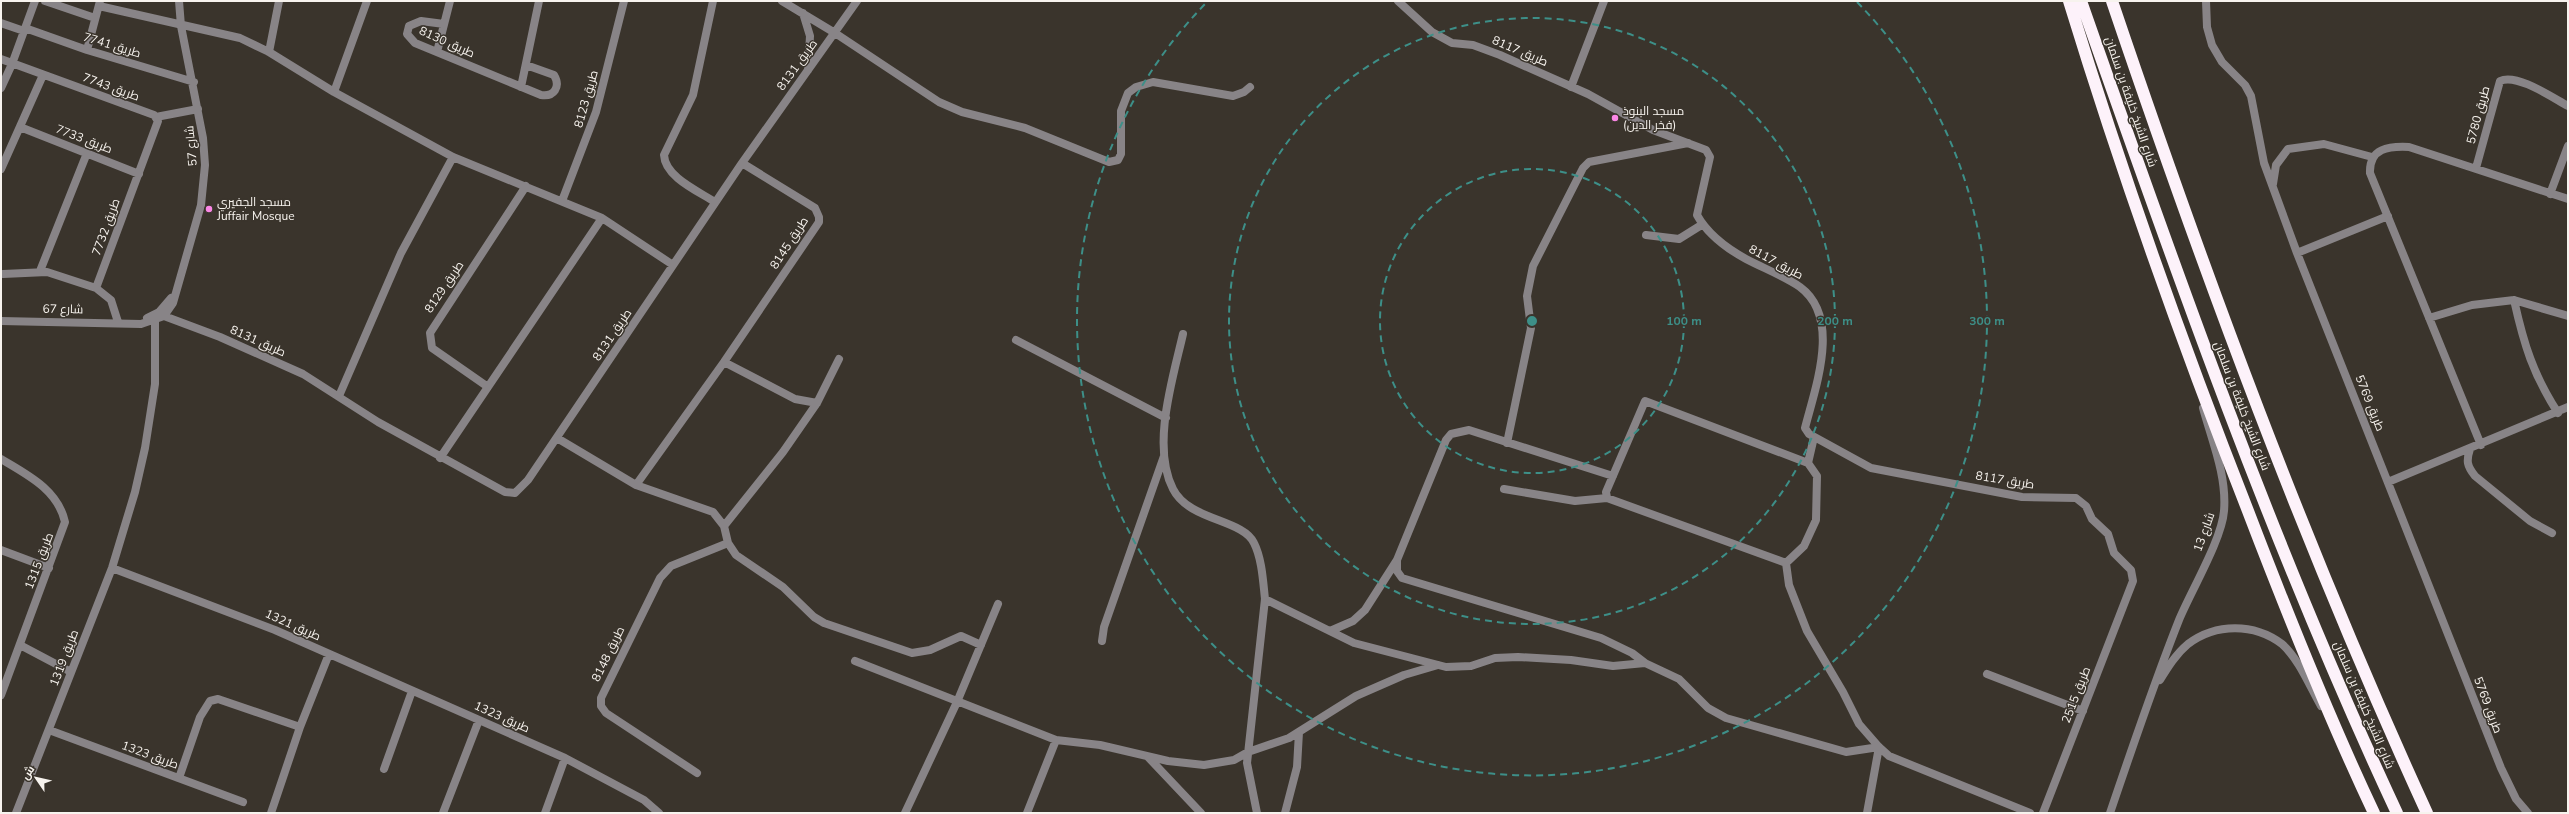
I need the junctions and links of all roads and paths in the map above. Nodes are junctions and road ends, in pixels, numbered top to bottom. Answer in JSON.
{"nodes":[{"id":1,"x":35,"y":1,"type":"edge"},
{"id":2,"x":45,"y":1,"type":"edge"},
{"id":3,"x":179,"y":1,"type":"edge"},
{"id":4,"x":279,"y":1,"type":"edge"},
{"id":5,"x":367,"y":1,"type":"edge"},
{"id":6,"x":450,"y":1,"type":"edge"},
{"id":7,"x":539,"y":1,"type":"edge"},
{"id":8,"x":624,"y":1,"type":"edge"},
{"id":9,"x":713,"y":1,"type":"edge"},
{"id":10,"x":782,"y":1,"type":"edge"},
{"id":11,"x":857,"y":1,"type":"edge"},
{"id":12,"x":1398,"y":1,"type":"edge"},
{"id":13,"x":1604,"y":1,"type":"edge"},
{"id":14,"x":2069,"y":1,"type":"edge"},
{"id":15,"x":2081,"y":1,"type":"edge"},
{"id":16,"x":2112,"y":1,"type":"edge"},
{"id":17,"x":2206,"y":1,"type":"edge"},
{"id":18,"x":100,"y":4,"type":"edge"},
{"id":19,"x":803,"y":13,"type":"junction"},
{"id":20,"x":95,"y":18,"type":"junction"},
{"id":21,"x":1,"y":23,"type":"edge"},
{"id":22,"x":444,"y":24,"type":"junction"},
{"id":23,"x":181,"y":26,"type":"junction"},
{"id":24,"x":24,"y":29,"type":"junction"},
{"id":25,"x":835,"y":33,"type":"junction"},
{"id":26,"x":86,"y":50,"type":"junction"},
{"id":27,"x":269,"y":52,"type":"junction"},
{"id":28,"x":437,"y":52,"type":"junction"},
{"id":29,"x":1,"y":59,"type":"edge"},
{"id":30,"x":12,"y":64,"type":"junction"},
{"id":31,"x":526,"y":65,"type":"junction"},
{"id":32,"x":808,"y":71,"type":"junction"},
{"id":33,"x":43,"y":75,"type":"junction"},
{"id":34,"x":194,"y":82,"type":"junction"},
{"id":35,"x":521,"y":87,"type":"junction"},
{"id":36,"x":1250,"y":87,"type":"dead end"},
{"id":37,"x":1572,"y":87,"type":"junction"},
{"id":38,"x":1,"y":88,"type":"edge"},
{"id":39,"x":334,"y":92,"type":"junction"},
{"id":40,"x":2568,"y":106,"type":"edge"},
{"id":41,"x":198,"y":109,"type":"junction"},
{"id":42,"x":156,"y":117,"type":"junction"},
{"id":43,"x":20,"y":127,"type":"junction"},
{"id":44,"x":1688,"y":143,"type":"junction"},
{"id":45,"x":2568,"y":146,"type":"edge"},
{"id":46,"x":87,"y":153,"type":"junction"},
{"id":47,"x":453,"y":157,"type":"junction"},
{"id":48,"x":2372,"y":157,"type":"junction"},
{"id":49,"x":742,"y":163,"type":"junction"},
{"id":50,"x":2476,"y":168,"type":"junction"},
{"id":51,"x":1,"y":169,"type":"edge"},
{"id":52,"x":139,"y":174,"type":"junction"},
{"id":53,"x":2272,"y":185,"type":"junction"},
{"id":54,"x":526,"y":186,"type":"junction"},
{"id":55,"x":2550,"y":194,"type":"junction"},
{"id":56,"x":2568,"y":199,"type":"edge"},
{"id":57,"x":562,"y":200,"type":"junction"},
{"id":58,"x":715,"y":202,"type":"junction"},
{"id":59,"x":2388,"y":216,"type":"junction"},
{"id":60,"x":602,"y":218,"type":"junction"},
{"id":61,"x":1703,"y":224,"type":"junction"},
{"id":62,"x":1646,"y":235,"type":"dead end"},
{"id":63,"x":2297,"y":253,"type":"junction"},
{"id":64,"x":673,"y":265,"type":"junction"},
{"id":65,"x":40,"y":271,"type":"junction"},
{"id":66,"x":3,"y":274,"type":"dead end"},
{"id":67,"x":96,"y":288,"type":"junction"},
{"id":68,"x":177,"y":288,"type":"junction"},
{"id":69,"x":2514,"y":300,"type":"junction"},
{"id":70,"x":164,"y":316,"type":"junction"},
{"id":71,"x":2568,"y":316,"type":"edge"},
{"id":72,"x":2429,"y":318,"type":"junction"},
{"id":73,"x":155,"y":320,"type":"junction"},
{"id":74,"x":1,"y":321,"type":"edge"},
{"id":75,"x":121,"y":322,"type":"junction"},
{"id":76,"x":1183,"y":334,"type":"dead end"},
{"id":77,"x":1016,"y":340,"type":"dead end"},
{"id":78,"x":839,"y":359,"type":"dead end"},
{"id":79,"x":724,"y":362,"type":"junction"},
{"id":80,"x":2193,"y":371,"type":"junction"},
{"id":81,"x":488,"y":387,"type":"junction"},
{"id":82,"x":339,"y":396,"type":"junction"},
{"id":83,"x":817,"y":403,"type":"junction"},
{"id":84,"x":2568,"y":407,"type":"edge"},
{"id":85,"x":2558,"y":413,"type":"junction"},
{"id":86,"x":1166,"y":418,"type":"junction"},
{"id":87,"x":1814,"y":436,"type":"junction"},
{"id":88,"x":557,"y":438,"type":"junction"},
{"id":89,"x":1507,"y":442,"type":"junction"},
{"id":90,"x":2481,"y":444,"type":"junction"},
{"id":91,"x":2470,"y":449,"type":"junction"},
{"id":92,"x":1165,"y":453,"type":"junction"},
{"id":93,"x":440,"y":458,"type":"junction"},
{"id":94,"x":1,"y":459,"type":"edge"},
{"id":95,"x":1808,"y":463,"type":"junction"},
{"id":96,"x":1613,"y":476,"type":"junction"},
{"id":97,"x":2388,"y":482,"type":"junction"},
{"id":98,"x":636,"y":485,"type":"junction"},
{"id":99,"x":1504,"y":489,"type":"dead end"},
{"id":100,"x":1607,"y":498,"type":"junction"},
{"id":101,"x":724,"y":526,"type":"junction"},
{"id":102,"x":2552,"y":533,"type":"dead end"},
{"id":103,"x":728,"y":543,"type":"junction"},
{"id":104,"x":1,"y":550,"type":"edge"},
{"id":105,"x":1397,"y":560,"type":"junction"},
{"id":106,"x":1786,"y":563,"type":"junction"},
{"id":107,"x":49,"y":568,"type":"junction"},
{"id":108,"x":112,"y":568,"type":"junction"},
{"id":109,"x":2131,"y":586,"type":"joint"},
{"id":110,"x":1265,"y":599,"type":"junction"},
{"id":111,"x":998,"y":604,"type":"dead end"},
{"id":112,"x":1330,"y":631,"type":"junction"},
{"id":113,"x":1102,"y":641,"type":"dead end"},
{"id":114,"x":20,"y":645,"type":"junction"},
{"id":115,"x":981,"y":645,"type":"junction"},
{"id":116,"x":329,"y":654,"type":"junction"},
{"id":117,"x":855,"y":661,"type":"dead end"},
{"id":118,"x":1645,"y":663,"type":"junction"},
{"id":119,"x":1439,"y":665,"type":"junction"},
{"id":120,"x":71,"y":672,"type":"junction"},
{"id":121,"x":1987,"y":674,"type":"dead end"},
{"id":122,"x":412,"y":691,"type":"junction"},
{"id":123,"x":2150,"y":694,"type":"junction"},
{"id":124,"x":1,"y":695,"type":"edge"},
{"id":125,"x":957,"y":702,"type":"junction"},
{"id":126,"x":2083,"y":711,"type":"junction"},
{"id":127,"x":479,"y":720,"type":"junction"},
{"id":128,"x":300,"y":727,"type":"junction"},
{"id":129,"x":49,"y":730,"type":"junction"},
{"id":130,"x":1298,"y":732,"type":"junction"},
{"id":131,"x":1056,"y":740,"type":"junction"},
{"id":132,"x":2339,"y":740,"type":"junction"},
{"id":133,"x":1879,"y":747,"type":"junction"},
{"id":134,"x":1248,"y":752,"type":"junction"},
{"id":135,"x":1147,"y":756,"type":"junction"},
{"id":136,"x":565,"y":758,"type":"junction"},
{"id":137,"x":384,"y":769,"type":"dead end"},
{"id":138,"x":697,"y":773,"type":"dead end"},
{"id":139,"x":179,"y":778,"type":"junction"},
{"id":140,"x":243,"y":802,"type":"dead end"},
{"id":141,"x":16,"y":813,"type":"edge"},
{"id":142,"x":272,"y":813,"type":"edge"},
{"id":143,"x":443,"y":813,"type":"edge"},
{"id":144,"x":545,"y":813,"type":"edge"},
{"id":145,"x":659,"y":813,"type":"edge"},
{"id":146,"x":905,"y":813,"type":"edge"},
{"id":147,"x":1027,"y":813,"type":"edge"},
{"id":148,"x":1201,"y":813,"type":"edge"},
{"id":149,"x":1257,"y":813,"type":"edge"},
{"id":150,"x":1285,"y":813,"type":"edge"},
{"id":151,"x":1867,"y":813,"type":"edge"},
{"id":152,"x":2030,"y":813,"type":"edge"},
{"id":153,"x":2043,"y":813,"type":"edge"},
{"id":154,"x":2110,"y":813,"type":"edge"},
{"id":155,"x":2374,"y":813,"type":"edge"},
{"id":156,"x":2397,"y":813,"type":"edge"},
{"id":157,"x":2428,"y":813,"type":"edge"},
{"id":158,"x":2528,"y":813,"type":"edge"}],
"edges":[{"from":1,"to":24,"type":"street"},
{"from":2,"to":20,"type":"street"},
{"from":3,"to":23,"type":"street","name":"شارع 57"},
{"from":4,"to":27,"type":"street"},
{"from":5,"to":39,"type":"street"},
{"from":6,"to":22,"type":"street"},
{"from":7,"to":31,"type":"street"},
{"from":8,"to":57,"type":"street","name":"طريق 8123"},
{"from":9,"to":58,"type":"street"},
{"from":10,"to":19,"type":"street"},
{"from":11,"to":25,"type":"street","name":"طريق 8131"},
{"from":12,"to":37,"type":"street","name":"طريق 8117"},
{"from":13,"to":37,"type":"street"},
{"from":14,"to":80,"type":"highway"},
{"from":15,"to":156,"type":"highway","name":"شارع الشيخ خليفة بن سلمان"},
{"from":16,"to":157,"type":"highway","name":"شارع الشيخ خليفة بن سلمان"},
{"from":17,"to":53,"type":"street","name":"طريق 5769"},
{"from":18,"to":20,"type":"street"},
{"from":18,"to":23,"type":"street"},
{"from":19,"to":25,"type":"street"},
{"from":19,"to":32,"type":"street"},
{"from":20,"to":26,"type":"street"},
{"from":21,"to":24,"type":"street","name":"طريق 7741"},
{"from":22,"to":28,"type":"street"},
{"from":22,"to":28,"type":"street","name":"طريق 8130"},
{"from":23,"to":27,"type":"street"},
{"from":23,"to":34,"type":"street","name":"شارع 57"},
{"from":24,"to":26,"type":"street","name":"طريق 7741"},
{"from":24,"to":30,"type":"street"},
{"from":25,"to":32,"type":"street","name":"طريق 8131"},
{"from":25,"to":36,"type":"street"},
{"from":26,"to":34,"type":"street","name":"طريق 7741"},
{"from":27,"to":39,"type":"street"},
{"from":28,"to":35,"type":"street","name":"طريق 8130"},
{"from":29,"to":30,"type":"street","name":"طريق 7743"},
{"from":30,"to":33,"type":"street","name":"طريق 7743"},
{"from":30,"to":38,"type":"street"},
{"from":31,"to":35,"type":"street"},
{"from":31,"to":35,"type":"street","name":"طريق 8130"},
{"from":32,"to":49,"type":"street","name":"طريق 8131"},
{"from":33,"to":42,"type":"street","name":"طريق 7743"},
{"from":33,"to":43,"type":"street"},
{"from":34,"to":41,"type":"street","name":"شارع 57"},
{"from":37,"to":44,"type":"street","name":"طريق 8117"},
{"from":39,"to":47,"type":"street"},
{"from":40,"to":50,"type":"street","name":"طريق 5780"},
{"from":41,"to":42,"type":"street"},
{"from":41,"to":68,"type":"street","name":"شارع 57"},
{"from":42,"to":52,"type":"street"},
{"from":43,"to":46,"type":"street","name":"طريق 7733"},
{"from":43,"to":51,"type":"street"},
{"from":44,"to":61,"type":"street","name":"طريق 8117"},
{"from":44,"to":89,"type":"street"},
{"from":45,"to":55,"type":"street"},
{"from":46,"to":52,"type":"street","name":"طريق 7733"},
{"from":46,"to":65,"type":"street"},
{"from":47,"to":54,"type":"street"},
{"from":47,"to":82,"type":"street"},
{"from":48,"to":50,"type":"street"},
{"from":48,"to":53,"type":"street"},
{"from":48,"to":59,"type":"street"},
{"from":49,"to":58,"type":"street","name":"طريق 8131"},
{"from":49,"to":79,"type":"street","name":"طريق 8145"},
{"from":50,"to":55,"type":"street"},
{"from":52,"to":67,"type":"street","name":"طريق 7732"},
{"from":53,"to":63,"type":"street","name":"طريق 5769"},
{"from":54,"to":57,"type":"street"},
{"from":54,"to":81,"type":"street","name":"طريق 8129"},
{"from":55,"to":56,"type":"street"},
{"from":57,"to":60,"type":"street"},
{"from":58,"to":64,"type":"street","name":"طريق 8131"},
{"from":59,"to":63,"type":"street"},
{"from":59,"to":72,"type":"street"},
{"from":60,"to":64,"type":"street"},
{"from":60,"to":81,"type":"street"},
{"from":61,"to":62,"type":"street"},
{"from":61,"to":87,"type":"street","name":"طريق 8117"},
{"from":63,"to":97,"type":"street","name":"طريق 5769"},
{"from":64,"to":88,"type":"street","name":"طريق 8131"},
{"from":65,"to":66,"type":"street"},
{"from":65,"to":67,"type":"street"},
{"from":67,"to":75,"type":"street"},
{"from":68,"to":70,"type":"street"},
{"from":68,"to":75,"type":"street","name":"شارع 67"},
{"from":69,"to":71,"type":"street"},
{"from":69,"to":72,"type":"street"},
{"from":69,"to":85,"type":"street"},
{"from":70,"to":73,"type":"street","name":"شارع 67"},
{"from":70,"to":82,"type":"street","name":"طريق 8131"},
{"from":72,"to":90,"type":"street"},
{"from":73,"to":75,"type":"street","name":"شارع 67"},
{"from":73,"to":108,"type":"street","name":"طريق 1319"},
{"from":74,"to":75,"type":"street","name":"شارع 67"},
{"from":76,"to":86,"type":"street"},
{"from":77,"to":86,"type":"street"},
{"from":78,"to":83,"type":"street"},
{"from":79,"to":83,"type":"street"},
{"from":79,"to":98,"type":"street","name":"طريق 8145"},
{"from":80,"to":123,"type":"street","name":"شارع 13"},
{"from":80,"to":132,"type":"highway"},
{"from":81,"to":93,"type":"street"},
{"from":82,"to":93,"type":"street","name":"طريق 8131"},
{"from":83,"to":101,"type":"street"},
{"from":84,"to":85,"type":"street"},
{"from":85,"to":90,"type":"street"},
{"from":86,"to":92,"type":"street"},
{"from":87,"to":95,"type":"street"},
{"from":87,"to":109,"type":"street","name":"طريق 8117"},
{"from":88,"to":93,"type":"street","name":"طريق 8131"},
{"from":88,"to":98,"type":"street"},
{"from":89,"to":96,"type":"street"},
{"from":89,"to":105,"type":"street"},
{"from":90,"to":91,"type":"street"},
{"from":91,"to":97,"type":"street"},
{"from":91,"to":102,"type":"street"},
{"from":92,"to":110,"type":"street"},
{"from":92,"to":113,"type":"street"},
{"from":94,"to":107,"type":"street","name":"طريق 1315"},
{"from":95,"to":96,"type":"street"},
{"from":95,"to":106,"type":"street"},
{"from":96,"to":100,"type":"street"},
{"from":97,"to":158,"type":"street","name":"طريق 5769"},
{"from":98,"to":101,"type":"street"},
{"from":99,"to":100,"type":"street"},
{"from":100,"to":106,"type":"street"},
{"from":101,"to":103,"type":"street"},
{"from":103,"to":115,"type":"street"},
{"from":103,"to":138,"type":"street","name":"طريق 8148"},
{"from":104,"to":107,"type":"street"},
{"from":105,"to":112,"type":"street"},
{"from":105,"to":118,"type":"street"},
{"from":106,"to":133,"type":"street"},
{"from":107,"to":114,"type":"street","name":"طريق 1315"},
{"from":108,"to":116,"type":"street","name":"طريق 1321"},
{"from":108,"to":120,"type":"street","name":"طريق 1319"},
{"from":109,"to":126,"type":"street","name":"طريق 2515"},
{"from":110,"to":112,"type":"street"},
{"from":110,"to":134,"type":"street"},
{"from":111,"to":115,"type":"street"},
{"from":112,"to":119,"type":"street"},
{"from":114,"to":120,"type":"street"},
{"from":114,"to":124,"type":"street","name":"طريق 1315"},
{"from":115,"to":125,"type":"street"},
{"from":116,"to":122,"type":"street","name":"طريق 1323"},
{"from":116,"to":128,"type":"street","name":"طريق 1321"},
{"from":117,"to":125,"type":"street"},
{"from":118,"to":119,"type":"street"},
{"from":118,"to":133,"type":"street"},
{"from":119,"to":130,"type":"street"},
{"from":120,"to":129,"type":"street","name":"طريق 1319"},
{"from":121,"to":126,"type":"street"},
{"from":122,"to":127,"type":"street","name":"طريق 1323"},
{"from":122,"to":137,"type":"street"},
{"from":123,"to":132,"type":"street","name":"شارع 13"},
{"from":123,"to":154,"type":"street","name":"شارع 13"},
{"from":125,"to":131,"type":"street"},
{"from":125,"to":146,"type":"street"},
{"from":126,"to":153,"type":"street","name":"طريق 2515"},
{"from":127,"to":136,"type":"street","name":"طريق 1323"},
{"from":127,"to":143,"type":"street"},
{"from":128,"to":139,"type":"street"},
{"from":128,"to":142,"type":"street","name":"طريق 1321"},
{"from":129,"to":139,"type":"street","name":"طريق 1323"},
{"from":129,"to":141,"type":"street","name":"طريق 1319"},
{"from":130,"to":134,"type":"street"},
{"from":130,"to":150,"type":"street"},
{"from":131,"to":135,"type":"street"},
{"from":131,"to":147,"type":"street"},
{"from":132,"to":155,"type":"highway"},
{"from":133,"to":151,"type":"street"},
{"from":133,"to":152,"type":"street"},
{"from":134,"to":135,"type":"street"},
{"from":134,"to":149,"type":"street"},
{"from":135,"to":148,"type":"street"},
{"from":136,"to":144,"type":"street"},
{"from":136,"to":145,"type":"street","name":"طريق 1323"},
{"from":139,"to":140,"type":"street","name":"طريق 1323"}]}
